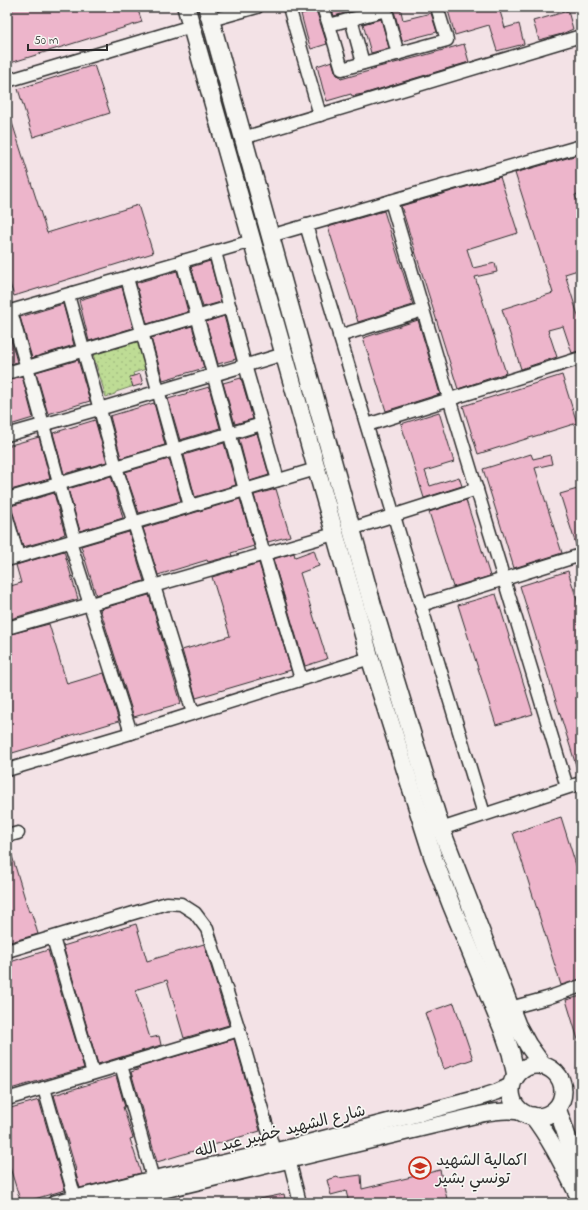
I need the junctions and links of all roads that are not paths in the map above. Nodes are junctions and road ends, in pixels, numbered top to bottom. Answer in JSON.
{"nodes":[{"id":1,"x":186,"y":7,"type":"edge"},
{"id":2,"x":256,"y":7,"type":"edge"},
{"id":3,"x":289,"y":7,"type":"edge"},
{"id":4,"x":323,"y":7,"type":"edge"},
{"id":5,"x":437,"y":7,"type":"edge"},
{"id":6,"x":385,"y":8,"type":"edge"},
{"id":7,"x":209,"y":14,"type":"edge"},
{"id":8,"x":351,"y":19,"type":"junction"},
{"id":9,"x":329,"y":25,"type":"junction"},
{"id":10,"x":192,"y":26,"type":"junction"},
{"id":11,"x":581,"y":36,"type":"edge"},
{"id":12,"x":398,"y":54,"type":"junction"},
{"id":13,"x":363,"y":63,"type":"junction"},
{"id":14,"x":7,"y":81,"type":"edge"},
{"id":15,"x":320,"y":115,"type":"junction"},
{"id":16,"x":243,"y":138,"type":"junction"},
{"id":17,"x":581,"y":146,"type":"edge"},
{"id":18,"x":391,"y":201,"type":"junction"},
{"id":19,"x":306,"y":226,"type":"junction"},
{"id":20,"x":270,"y":236,"type":"junction"},
{"id":21,"x":252,"y":241,"type":"junction"},
{"id":22,"x":215,"y":252,"type":"junction"},
{"id":23,"x":182,"y":261,"type":"junction"},
{"id":24,"x":126,"y":278,"type":"junction"},
{"id":25,"x":68,"y":295,"type":"junction"},
{"id":26,"x":230,"y":307,"type":"junction"},
{"id":27,"x":423,"y":310,"type":"junction"},
{"id":28,"x":9,"y":311,"type":"edge"},
{"id":29,"x":197,"y":317,"type":"junction"},
{"id":30,"x":142,"y":333,"type":"junction"},
{"id":31,"x":339,"y":336,"type":"junction"},
{"id":32,"x":83,"y":350,"type":"junction"},
{"id":33,"x":284,"y":354,"type":"junction"},
{"id":34,"x":581,"y":358,"type":"edge"},
{"id":35,"x":245,"y":365,"type":"junction"},
{"id":36,"x":26,"y":367,"type":"junction"},
{"id":37,"x":7,"y":373,"type":"edge"},
{"id":38,"x":213,"y":374,"type":"junction"},
{"id":39,"x":158,"y":390,"type":"junction"},
{"id":40,"x":449,"y":398,"type":"junction"},
{"id":41,"x":99,"y":409,"type":"junction"},
{"id":42,"x":262,"y":424,"type":"junction"},
{"id":43,"x":43,"y":425,"type":"junction"},
{"id":44,"x":367,"y":425,"type":"junction"},
{"id":45,"x":230,"y":433,"type":"junction"},
{"id":46,"x":7,"y":434,"type":"edge"},
{"id":47,"x":174,"y":450,"type":"junction"},
{"id":48,"x":116,"y":467,"type":"junction"},
{"id":49,"x":316,"y":469,"type":"junction"},
{"id":50,"x":278,"y":480,"type":"junction"},
{"id":51,"x":58,"y":483,"type":"junction"},
{"id":52,"x":477,"y":489,"type":"junction"},
{"id":53,"x":245,"y":490,"type":"junction"},
{"id":54,"x":7,"y":499,"type":"edge"},
{"id":55,"x":190,"y":506,"type":"junction"},
{"id":56,"x":394,"y":516,"type":"junction"},
{"id":57,"x":7,"y":518,"type":"edge"},
{"id":58,"x":133,"y":523,"type":"junction"},
{"id":59,"x":351,"y":528,"type":"junction"},
{"id":60,"x":334,"y":534,"type":"junction"},
{"id":61,"x":73,"y":541,"type":"junction"},
{"id":62,"x":264,"y":554,"type":"junction"},
{"id":63,"x":581,"y":555,"type":"edge"},
{"id":64,"x":12,"y":558,"type":"edge"},
{"id":65,"x":504,"y":579,"type":"junction"},
{"id":66,"x":154,"y":586,"type":"junction"},
{"id":67,"x":89,"y":605,"type":"junction"},
{"id":68,"x":421,"y":605,"type":"junction"},
{"id":69,"x":7,"y":628,"type":"edge"},
{"id":70,"x":370,"y":658,"type":"junction"},
{"id":71,"x":301,"y":679,"type":"junction"},
{"id":72,"x":192,"y":713,"type":"junction"},
{"id":73,"x":131,"y":733,"type":"junction"},
{"id":74,"x":7,"y":770,"type":"edge"},
{"id":75,"x":581,"y":783,"type":"edge"},
{"id":76,"x":567,"y":787,"type":"junction"},
{"id":77,"x":484,"y":814,"type":"junction"},
{"id":78,"x":441,"y":829,"type":"junction"},
{"id":79,"x":53,"y":938,"type":"junction"},
{"id":80,"x":7,"y":951,"type":"edge"},
{"id":81,"x":581,"y":986,"type":"edge"},
{"id":82,"x":510,"y":1008,"type":"junction"},
{"id":83,"x":239,"y":1030,"type":"junction"},
{"id":84,"x":121,"y":1065,"type":"junction"},
{"id":85,"x":542,"y":1066,"type":"junction"},
{"id":86,"x":93,"y":1073,"type":"junction"},
{"id":87,"x":514,"y":1081,"type":"junction"},
{"id":88,"x":44,"y":1088,"type":"junction"},
{"id":89,"x":7,"y":1099,"type":"edge"},
{"id":90,"x":557,"y":1108,"type":"junction"},
{"id":91,"x":529,"y":1115,"type":"junction"},
{"id":92,"x":284,"y":1153,"type":"junction"},
{"id":93,"x":581,"y":1169,"type":"edge"},
{"id":94,"x":153,"y":1179,"type":"junction"},
{"id":95,"x":75,"y":1198,"type":"junction"},
{"id":96,"x":581,"y":1200,"type":"edge"},
{"id":97,"x":55,"y":1203,"type":"edge"},
{"id":98,"x":110,"y":1203,"type":"edge"},
{"id":99,"x":300,"y":1203,"type":"edge"}],
"edges":[{"from":1,"to":10,"type":"highway"},
{"from":2,"to":7,"type":"street"},
{"from":3,"to":15,"type":"street"},
{"from":4,"to":9,"type":"street"},
{"from":5,"to":12,"type":"street"},
{"from":6,"to":8,"type":"street"},
{"from":6,"to":12,"type":"street"},
{"from":7,"to":16,"type":"highway"},
{"from":8,"to":9,"type":"street"},
{"from":8,"to":13,"type":"street"},
{"from":9,"to":13,"type":"street"},
{"from":10,"to":14,"type":"street"},
{"from":10,"to":21,"type":"highway"},
{"from":11,"to":15,"type":"street"},
{"from":12,"to":13,"type":"street"},
{"from":15,"to":16,"type":"street"},
{"from":16,"to":20,"type":"highway"},
{"from":17,"to":18,"type":"street"},
{"from":18,"to":19,"type":"street"},
{"from":18,"to":27,"type":"street"},
{"from":19,"to":20,"type":"street"},
{"from":19,"to":31,"type":"street"},
{"from":20,"to":59,"type":"highway"},
{"from":21,"to":22,"type":"street"},
{"from":21,"to":33,"type":"highway"},
{"from":22,"to":23,"type":"street"},
{"from":22,"to":26,"type":"street"},
{"from":23,"to":24,"type":"street"},
{"from":23,"to":29,"type":"street"},
{"from":24,"to":25,"type":"street"},
{"from":24,"to":30,"type":"street"},
{"from":25,"to":28,"type":"street"},
{"from":25,"to":32,"type":"street"},
{"from":26,"to":29,"type":"street"},
{"from":26,"to":35,"type":"street"},
{"from":27,"to":31,"type":"street"},
{"from":27,"to":40,"type":"street"},
{"from":28,"to":36,"type":"street"},
{"from":29,"to":30,"type":"street"},
{"from":29,"to":38,"type":"street"},
{"from":30,"to":32,"type":"street"},
{"from":30,"to":39,"type":"street"},
{"from":31,"to":44,"type":"street"},
{"from":32,"to":36,"type":"street"},
{"from":32,"to":41,"type":"street"},
{"from":33,"to":35,"type":"street"},
{"from":33,"to":49,"type":"highway"},
{"from":34,"to":40,"type":"street"},
{"from":35,"to":38,"type":"street"},
{"from":35,"to":42,"type":"street"},
{"from":36,"to":37,"type":"street"},
{"from":36,"to":43,"type":"street"},
{"from":38,"to":39,"type":"street"},
{"from":38,"to":45,"type":"street"},
{"from":39,"to":41,"type":"street"},
{"from":39,"to":47,"type":"street"},
{"from":40,"to":44,"type":"street"},
{"from":40,"to":52,"type":"street"},
{"from":41,"to":43,"type":"street"},
{"from":41,"to":48,"type":"street"},
{"from":42,"to":45,"type":"street"},
{"from":42,"to":50,"type":"street"},
{"from":43,"to":46,"type":"street"},
{"from":43,"to":51,"type":"street"},
{"from":44,"to":56,"type":"street"},
{"from":45,"to":47,"type":"street"},
{"from":45,"to":53,"type":"street"},
{"from":47,"to":48,"type":"street"},
{"from":47,"to":55,"type":"street"},
{"from":48,"to":51,"type":"street"},
{"from":48,"to":58,"type":"street"},
{"from":49,"to":50,"type":"street"},
{"from":49,"to":60,"type":"highway"},
{"from":50,"to":53,"type":"street"},
{"from":51,"to":54,"type":"street"},
{"from":51,"to":61,"type":"street"},
{"from":52,"to":56,"type":"street"},
{"from":52,"to":65,"type":"street"},
{"from":53,"to":55,"type":"street"},
{"from":53,"to":62,"type":"street"},
{"from":55,"to":58,"type":"street"},
{"from":56,"to":59,"type":"street"},
{"from":56,"to":68,"type":"street"},
{"from":57,"to":64,"type":"street"},
{"from":58,"to":61,"type":"street"},
{"from":58,"to":66,"type":"street"},
{"from":59,"to":78,"type":"highway"},
{"from":60,"to":62,"type":"street"},
{"from":60,"to":70,"type":"highway"},
{"from":61,"to":64,"type":"street"},
{"from":61,"to":67,"type":"street"},
{"from":62,"to":66,"type":"street"},
{"from":62,"to":71,"type":"street"},
{"from":63,"to":65,"type":"street"},
{"from":65,"to":68,"type":"street"},
{"from":65,"to":76,"type":"street"},
{"from":66,"to":67,"type":"street"},
{"from":66,"to":72,"type":"street"},
{"from":67,"to":69,"type":"street"},
{"from":67,"to":73,"type":"street"},
{"from":68,"to":77,"type":"street"},
{"from":70,"to":71,"type":"street"},
{"from":70,"to":87,"type":"highway"},
{"from":71,"to":72,"type":"street"},
{"from":72,"to":73,"type":"street"},
{"from":73,"to":74,"type":"street"},
{"from":75,"to":76,"type":"street"},
{"from":76,"to":77,"type":"street"},
{"from":77,"to":78,"type":"street"},
{"from":78,"to":82,"type":"highway"},
{"from":79,"to":80,"type":"street"},
{"from":79,"to":83,"type":"street"},
{"from":79,"to":86,"type":"street"},
{"from":81,"to":82,"type":"street"},
{"from":82,"to":85,"type":"highway"},
{"from":83,"to":84,"type":"street"},
{"from":83,"to":92,"type":"street"},
{"from":84,"to":86,"type":"street"},
{"from":84,"to":94,"type":"street"},
{"from":85,"to":87,"type":"highway"},
{"from":85,"to":90,"type":"highway"},
{"from":86,"to":88,"type":"street"},
{"from":87,"to":91,"type":"highway"},
{"from":87,"to":92,"type":"main road","name":"شارع الشهيد خضير عبد الله"},
{"from":88,"to":89,"type":"street"},
{"from":88,"to":95,"type":"street"},
{"from":90,"to":91,"type":"highway"},
{"from":90,"to":93,"type":"highway"},
{"from":91,"to":92,"type":"main road","name":"شارع الشهيد خضير عبد الله"},
{"from":91,"to":96,"type":"highway"},
{"from":92,"to":94,"type":"main road","name":"شارع الشهيد خضير عبد الله"},
{"from":92,"to":98,"type":"main road","name":"شارع الشهيد خضير عبد الله"},
{"from":92,"to":99,"type":"street"},
{"from":94,"to":95,"type":"main road","name":"شارع الشهيد خضير عبد الله"},
{"from":95,"to":97,"type":"main road","name":"شارع الشهيد خضير عبد الله"}]}
